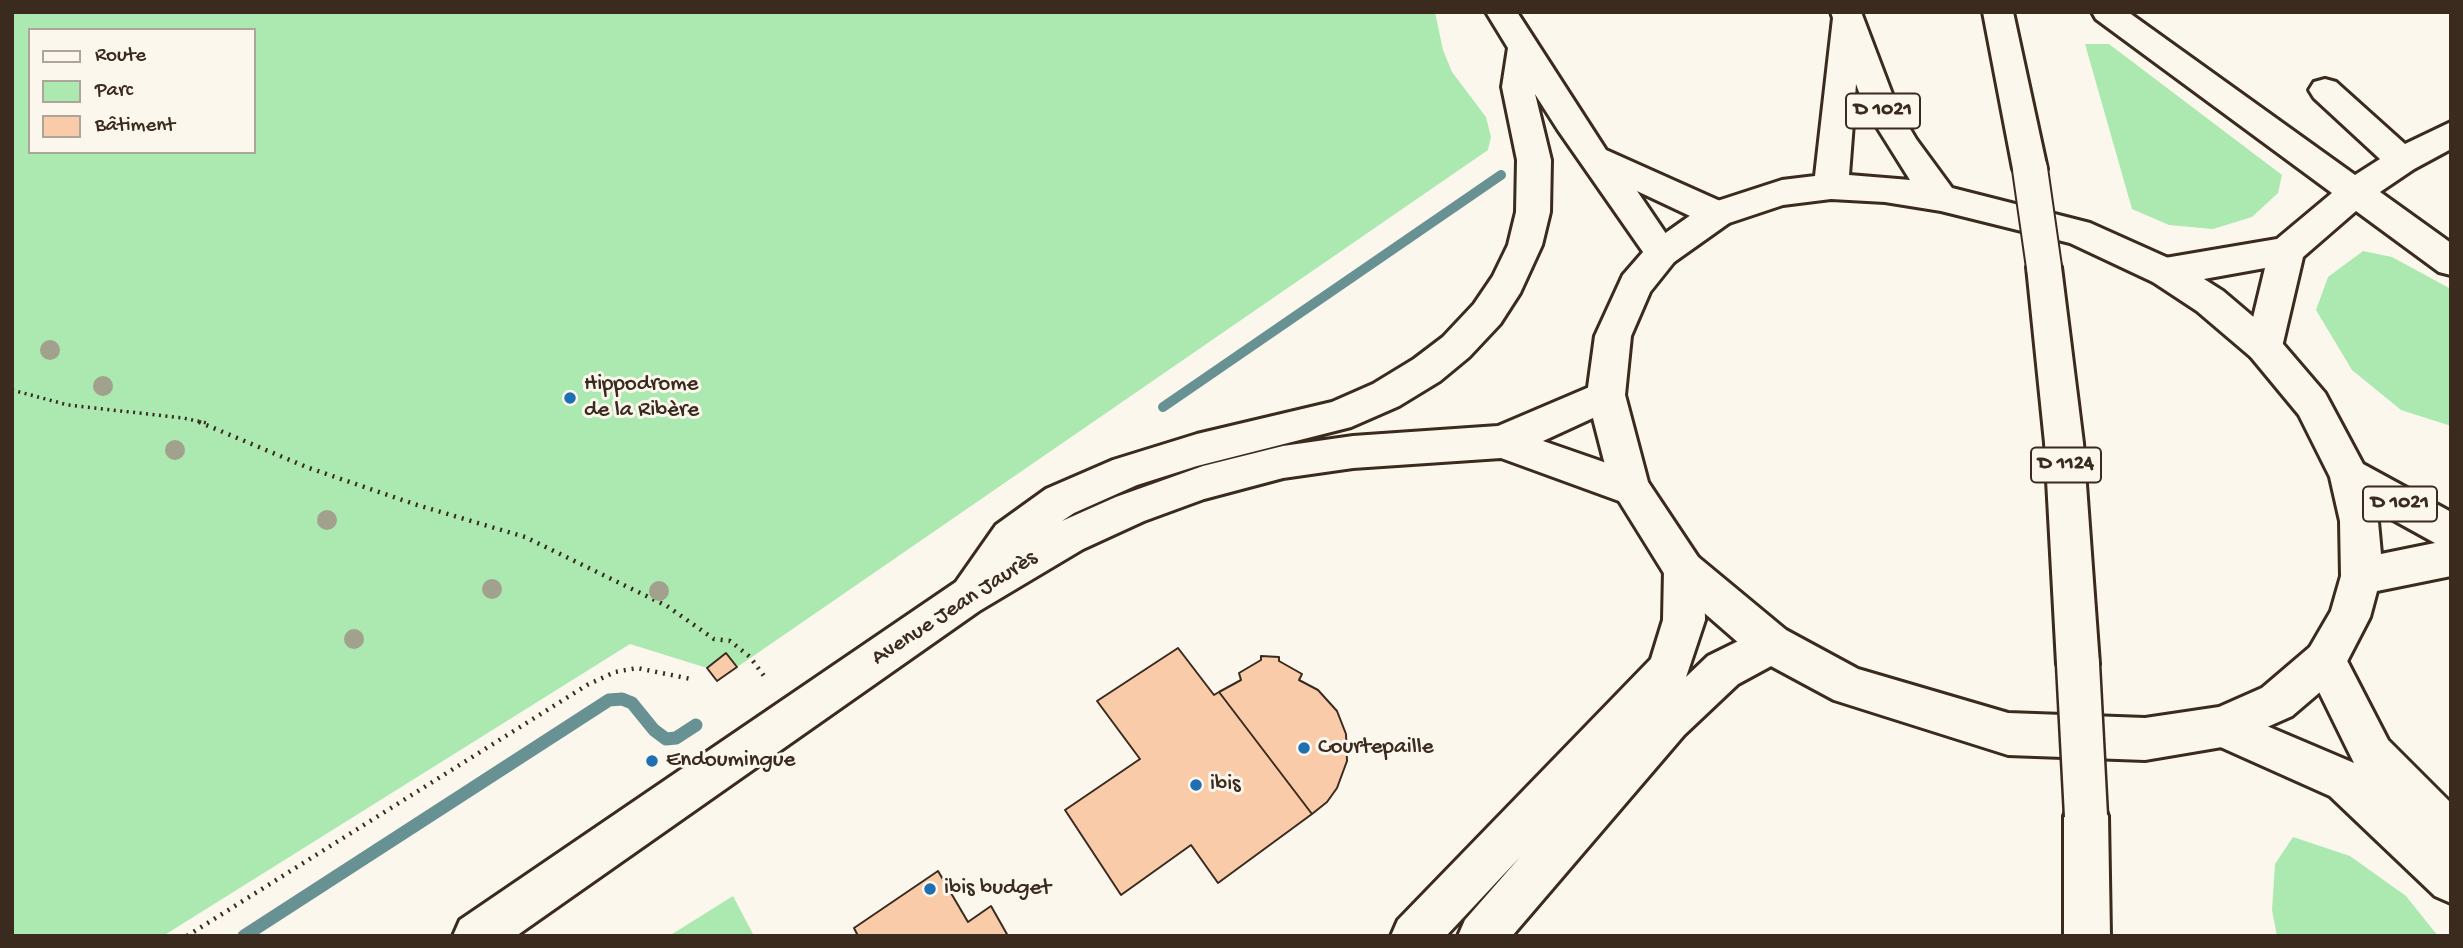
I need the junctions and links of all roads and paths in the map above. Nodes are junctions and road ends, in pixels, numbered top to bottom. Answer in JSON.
{"nodes":[{"id":1,"x":1501,"y":12,"type":"edge"},
{"id":2,"x":1998,"y":12,"type":"edge"},
{"id":3,"x":2107,"y":12,"type":"edge"},
{"id":4,"x":1846,"y":13,"type":"edge"},
{"id":5,"x":1523,"y":49,"type":"junction"},
{"id":6,"x":2325,"y":90,"type":"dead end"},
{"id":7,"x":2451,"y":134,"type":"edge"},
{"id":8,"x":1595,"y":158,"type":"junction"},
{"id":9,"x":2402,"y":160,"type":"junction"},
{"id":10,"x":1831,"y":187,"type":"junction"},
{"id":11,"x":2354,"y":193,"type":"junction"},
{"id":12,"x":1941,"y":198,"type":"junction"},
{"id":13,"x":1717,"y":214,"type":"junction"},
{"id":14,"x":2287,"y":251,"type":"junction"},
{"id":15,"x":1662,"y":253,"type":"junction"},
{"id":16,"x":2451,"y":262,"type":"edge"},
{"id":17,"x":2165,"y":272,"type":"junction"},
{"id":18,"x":2264,"y":347,"type":"junction"},
{"id":19,"x":12,"y":390,"type":"edge"},
{"id":20,"x":1606,"y":395,"type":"junction"},
{"id":21,"x":1501,"y":442,"type":"junction"},
{"id":22,"x":2349,"y":476,"type":"junction"},
{"id":23,"x":1630,"y":488,"type":"junction"},
{"id":24,"x":2451,"y":532,"type":"edge"},
{"id":25,"x":2451,"y":558,"type":"edge"},
{"id":26,"x":1684,"y":570,"type":"junction"},
{"id":27,"x":2361,"y":576,"type":"junction"},
{"id":28,"x":965,"y":598,"type":"junction"},
{"id":29,"x":1771,"y":644,"type":"junction"},
{"id":30,"x":2325,"y":661,"type":"junction"},
{"id":31,"x":691,"y":679,"type":"dead end"},
{"id":32,"x":767,"y":680,"type":"dead end"},
{"id":33,"x":2222,"y":727,"type":"junction"},
{"id":34,"x":2451,"y":835,"type":"edge"},
{"id":35,"x":2451,"y":880,"type":"edge"},
{"id":36,"x":187,"y":936,"type":"edge"},
{"id":37,"x":476,"y":936,"type":"edge"},
{"id":38,"x":1414,"y":936,"type":"edge"},
{"id":39,"x":1482,"y":936,"type":"edge"},
{"id":40,"x":2087,"y":936,"type":"edge"}],
"edges":[{"from":1,"to":5,"type":"main road"},
{"from":2,"to":40,"type":"main road","number":"D 1124","bridge":true},
{"from":3,"to":11,"type":"main road"},
{"from":4,"to":10,"type":"main road","number":"D 1021"},
{"from":4,"to":12,"type":"main road","number":"D 1021"},
{"from":5,"to":8,"type":"main road"},
{"from":5,"to":28,"type":"main road"},
{"from":6,"to":9,"type":"main road"},
{"from":7,"to":9,"type":"main road"},
{"from":8,"to":13,"type":"main road"},
{"from":8,"to":15,"type":"main road"},
{"from":9,"to":11,"type":"main road"},
{"from":10,"to":12,"type":"main road"},
{"from":10,"to":13,"type":"main road"},
{"from":11,"to":14,"type":"main road"},
{"from":11,"to":16,"type":"main road"},
{"from":12,"to":17,"type":"main road"},
{"from":13,"to":15,"type":"main road"},
{"from":14,"to":17,"type":"main road"},
{"from":14,"to":18,"type":"main road"},
{"from":15,"to":20,"type":"main road"},
{"from":17,"to":18,"type":"main road"},
{"from":18,"to":22,"type":"main road"},
{"from":19,"to":32,"type":"path"},
{"from":20,"to":21,"type":"main road","name":"Avenue Jean Jaurès"},
{"from":20,"to":23,"type":"main road"},
{"from":21,"to":23,"type":"main road","name":"Avenue Jean Jaurès"},
{"from":21,"to":28,"type":"main road","name":"Avenue Jean Jaurès"},
{"from":22,"to":24,"type":"main road","number":"D 1021"},
{"from":22,"to":27,"type":"main road"},
{"from":23,"to":26,"type":"main road"},
{"from":25,"to":27,"type":"main road"},
{"from":26,"to":29,"type":"main road"},
{"from":26,"to":38,"type":"main road"},
{"from":27,"to":30,"type":"main road"},
{"from":28,"to":37,"type":"main road","name":"Avenue Jean Jaurès"},
{"from":29,"to":33,"type":"main road"},
{"from":29,"to":39,"type":"main road"},
{"from":30,"to":33,"type":"main road"},
{"from":30,"to":34,"type":"main road"},
{"from":31,"to":36,"type":"path"},
{"from":33,"to":35,"type":"main road"}]}
